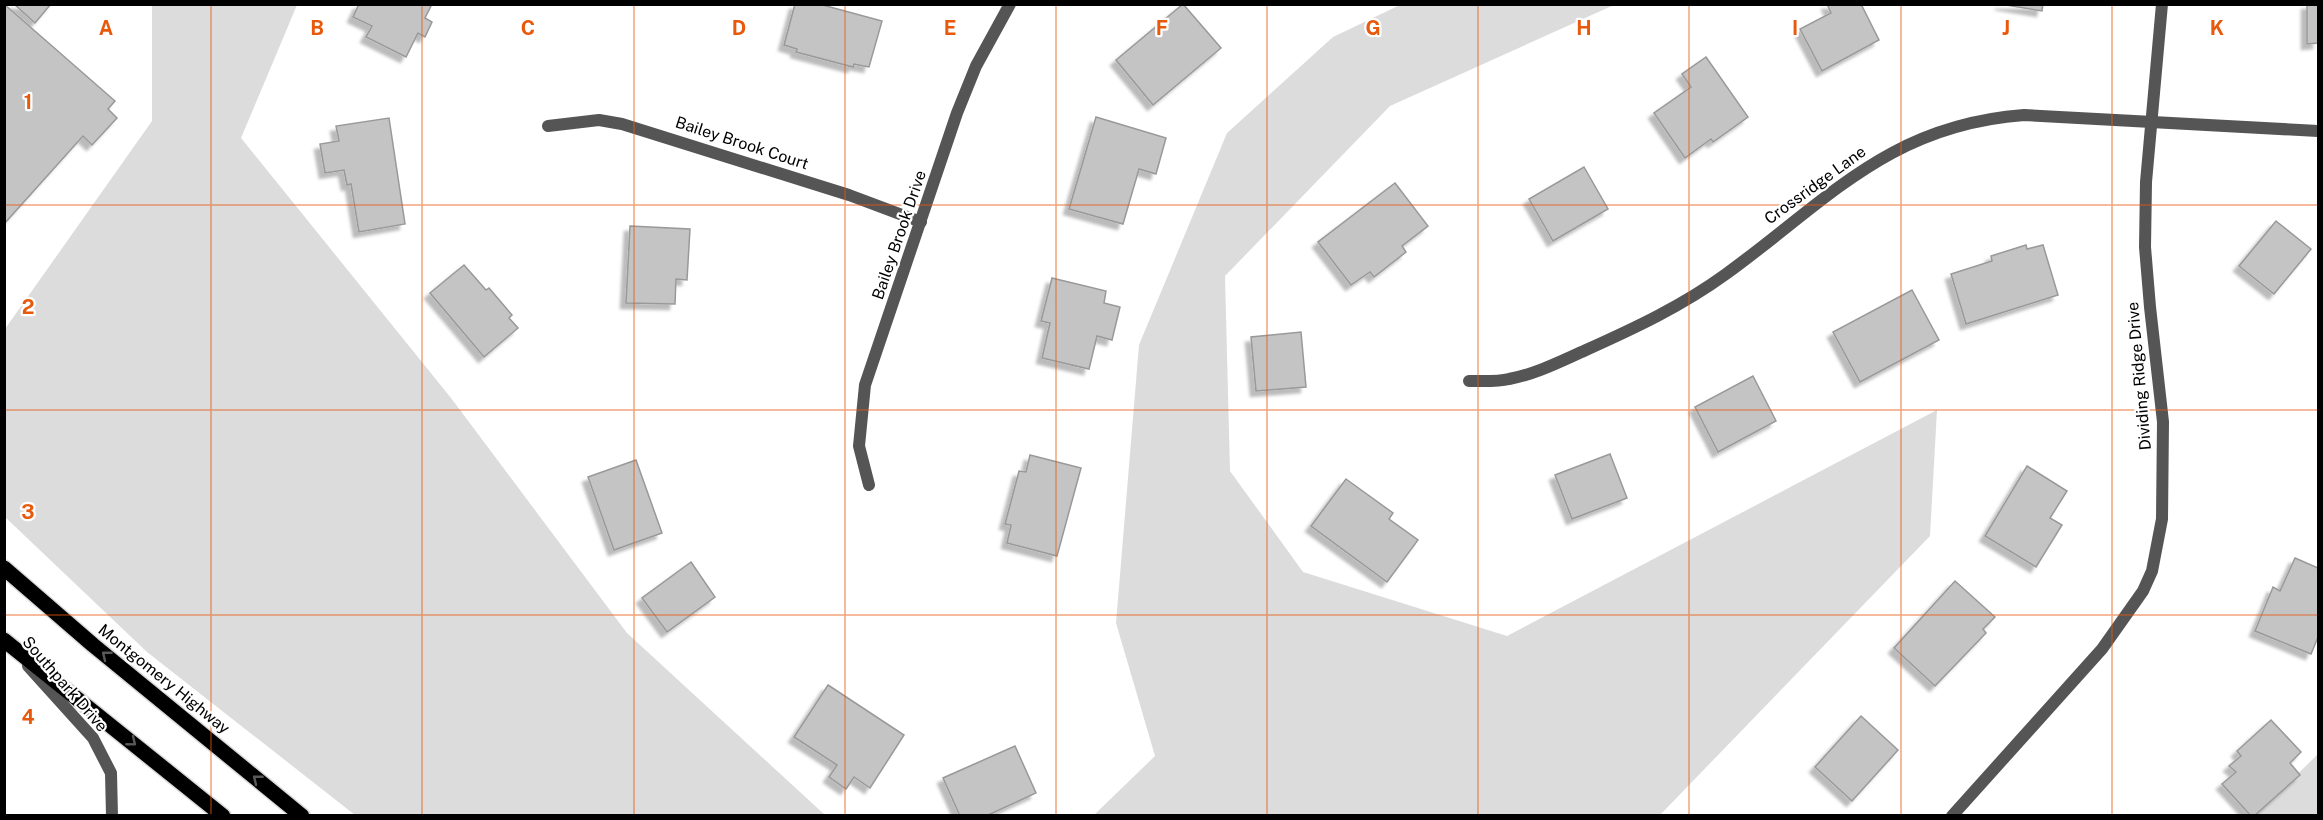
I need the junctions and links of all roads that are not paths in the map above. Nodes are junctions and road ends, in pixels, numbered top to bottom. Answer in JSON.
{"nodes":[{"id":1,"x":1010,"y":4,"type":"edge"},
{"id":2,"x":2162,"y":4,"type":"edge"},
{"id":3,"x":2151,"y":120,"type":"junction"},
{"id":4,"x":548,"y":126,"type":"dead end"},
{"id":5,"x":2319,"y":131,"type":"edge"},
{"id":6,"x":921,"y":222,"type":"junction"},
{"id":7,"x":1469,"y":381,"type":"dead end"},
{"id":8,"x":869,"y":485,"type":"dead end"},
{"id":9,"x":4,"y":568,"type":"edge"},
{"id":10,"x":6,"y":641,"type":"edge"},
{"id":11,"x":112,"y":816,"type":"edge"},
{"id":12,"x":223,"y":816,"type":"edge"},
{"id":13,"x":302,"y":816,"type":"edge"},
{"id":14,"x":1952,"y":816,"type":"edge"}],
"edges":[{"from":1,"to":6,"type":"street","name":"Bailey Brook Drive"},
{"from":2,"to":3,"type":"street","name":"Dividing Ridge Drive"},
{"from":3,"to":5,"type":"street","name":"Crossridge Lane"},
{"from":3,"to":7,"type":"street","name":"Crossridge Lane"},
{"from":3,"to":14,"type":"street","name":"Dividing Ridge Drive"},
{"from":4,"to":6,"type":"street","name":"Bailey Brook Court"},
{"from":6,"to":8,"type":"street","name":"Bailey Brook Drive"},
{"from":13,"to":9,"type":"main road","name":"Montgomery Highway","one_way":true},
{"from":10,"to":11,"type":"street","name":"Southpark Drive"},
{"from":10,"to":12,"type":"main road","one_way":true}]}
